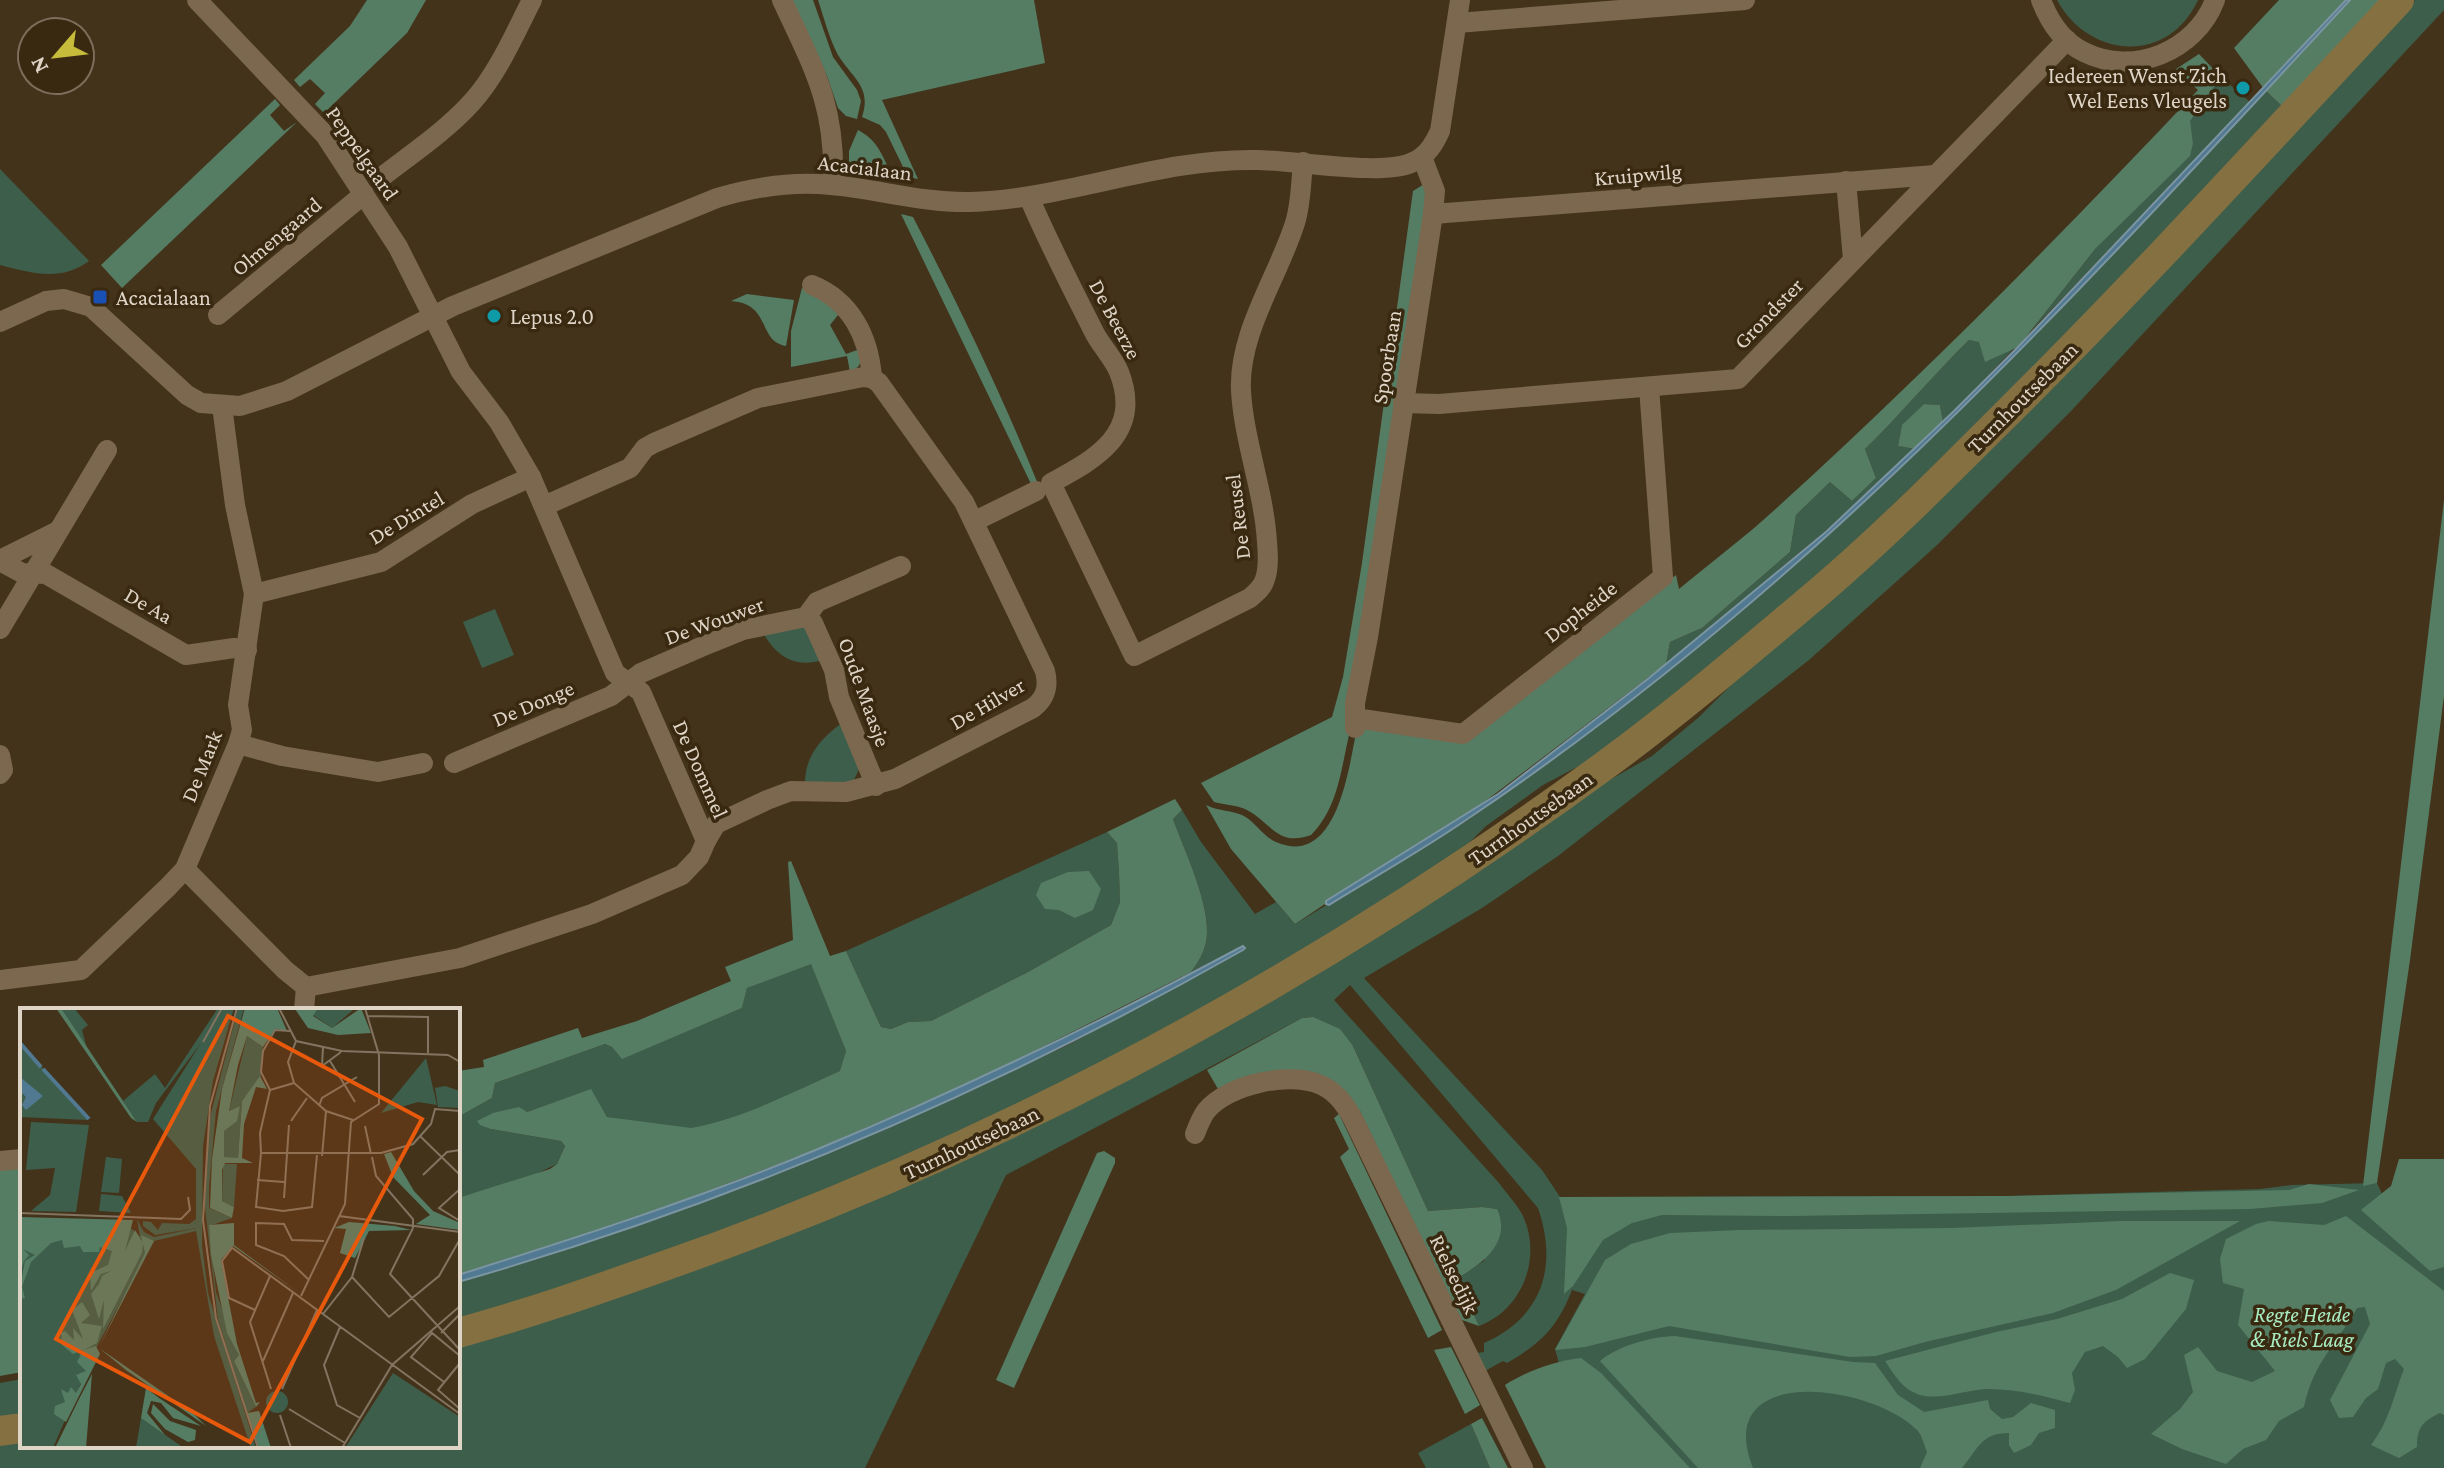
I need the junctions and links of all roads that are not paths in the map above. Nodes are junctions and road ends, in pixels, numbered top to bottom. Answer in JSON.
{"nodes":[{"id":1,"x":197,"y":0,"type":"edge"},
{"id":2,"x":532,"y":0,"type":"edge"},
{"id":3,"x":782,"y":0,"type":"edge"},
{"id":4,"x":1460,"y":0,"type":"edge"},
{"id":5,"x":1745,"y":0,"type":"edge"},
{"id":6,"x":2041,"y":0,"type":"edge"},
{"id":7,"x":2215,"y":0,"type":"edge"},
{"id":8,"x":2399,"y":0,"type":"edge"},
{"id":9,"x":1457,"y":23,"type":"junction"},
{"id":10,"x":2067,"y":40,"type":"junction"},
{"id":11,"x":1422,"y":157,"type":"junction"},
{"id":12,"x":1303,"y":162,"type":"junction"},
{"id":13,"x":1935,"y":175,"type":"junction"},
{"id":14,"x":383,"y":176,"type":"dead end"},
{"id":15,"x":1846,"y":181,"type":"junction"},
{"id":16,"x":833,"y":185,"type":"junction"},
{"id":17,"x":364,"y":194,"type":"junction"},
{"id":18,"x":1029,"y":197,"type":"junction"},
{"id":19,"x":1433,"y":214,"type":"junction"},
{"id":20,"x":1853,"y":259,"type":"junction"},
{"id":21,"x":812,"y":285,"type":"dead end"},
{"id":22,"x":218,"y":315,"type":"dead end"},
{"id":23,"x":432,"y":316,"type":"junction"},
{"id":24,"x":0,"y":322,"type":"edge"},
{"id":25,"x":872,"y":378,"type":"junction"},
{"id":26,"x":1649,"y":387,"type":"junction"},
{"id":27,"x":1403,"y":403,"type":"junction"},
{"id":28,"x":222,"y":406,"type":"junction"},
{"id":29,"x":107,"y":450,"type":"dead end"},
{"id":30,"x":531,"y":477,"type":"junction"},
{"id":31,"x":1043,"y":487,"type":"junction"},
{"id":32,"x":544,"y":506,"type":"junction"},
{"id":33,"x":975,"y":521,"type":"junction"},
{"id":34,"x":58,"y":531,"type":"junction"},
{"id":35,"x":0,"y":560,"type":"edge"},
{"id":36,"x":901,"y":566,"type":"dead end"},
{"id":37,"x":32,"y":573,"type":"junction"},
{"id":38,"x":254,"y":594,"type":"junction"},
{"id":39,"x":806,"y":617,"type":"junction"},
{"id":40,"x":0,"y":629,"type":"edge"},
{"id":41,"x":247,"y":650,"type":"junction"},
{"id":42,"x":628,"y":682,"type":"junction"},
{"id":43,"x":1355,"y":723,"type":"joint"},
{"id":44,"x":238,"y":744,"type":"junction"},
{"id":45,"x":0,"y":755,"type":"edge"},
{"id":46,"x":423,"y":763,"type":"dead end"},
{"id":47,"x":454,"y":763,"type":"dead end"},
{"id":48,"x":0,"y":774,"type":"edge"},
{"id":49,"x":876,"y":786,"type":"junction"},
{"id":50,"x":706,"y":841,"type":"junction"},
{"id":51,"x":185,"y":869,"type":"junction"},
{"id":52,"x":0,"y":980,"type":"edge"},
{"id":53,"x":306,"y":987,"type":"junction"},
{"id":54,"x":304,"y":1008,"type":"edge"},
{"id":55,"x":1195,"y":1134,"type":"dead end"},
{"id":56,"x":20,"y":1159,"type":"edge"},
{"id":57,"x":0,"y":1161,"type":"edge"},
{"id":58,"x":460,"y":1332,"type":"edge"},
{"id":59,"x":20,"y":1428,"type":"edge"},
{"id":60,"x":0,"y":1431,"type":"edge"},
{"id":61,"x":1523,"y":1468,"type":"edge"}],
"edges":[{"from":1,"to":17,"type":"street","name":"Peppelgaard"},
{"from":2,"to":14,"type":"street"},
{"from":3,"to":16,"type":"street"},
{"from":4,"to":9,"type":"street"},
{"from":5,"to":9,"type":"street"},
{"from":6,"to":10,"type":"street"},
{"from":7,"to":10,"type":"street"},
{"from":8,"to":58,"type":"main road","name":"Turnhoutsebaan"},
{"from":9,"to":11,"type":"street"},
{"from":10,"to":13,"type":"street","name":"Grondster"},
{"from":11,"to":12,"type":"street","name":"Acacialaan"},
{"from":11,"to":19,"type":"street","name":"Spoorbaan"},
{"from":12,"to":18,"type":"street","name":"Acacialaan"},
{"from":12,"to":31,"type":"street","name":"De Reusel"},
{"from":13,"to":15,"type":"street","name":"Kruipwilg"},
{"from":13,"to":20,"type":"street","name":"Grondster"},
{"from":15,"to":19,"type":"street","name":"Kruipwilg"},
{"from":15,"to":20,"type":"street"},
{"from":16,"to":18,"type":"street","name":"Acacialaan"},
{"from":16,"to":23,"type":"street","name":"Acacialaan"},
{"from":17,"to":22,"type":"street","name":"Olmengaard"},
{"from":17,"to":23,"type":"street","name":"Peppelgaard"},
{"from":18,"to":31,"type":"street","name":"De Beerze"},
{"from":19,"to":27,"type":"street","name":"Spoorbaan"},
{"from":20,"to":26,"type":"street","name":"Grondster"},
{"from":21,"to":25,"type":"street","name":"De Hilver"},
{"from":23,"to":28,"type":"street","name":"Acacialaan"},
{"from":23,"to":30,"type":"street","name":"De Dommel"},
{"from":24,"to":28,"type":"street","name":"Acacialaan"},
{"from":25,"to":32,"type":"street"},
{"from":25,"to":33,"type":"street","name":"De Hilver"},
{"from":26,"to":27,"type":"street","name":"Grondster"},
{"from":26,"to":43,"type":"street","name":"Dopheide"},
{"from":27,"to":43,"type":"street","name":"Spoorbaan"},
{"from":28,"to":38,"type":"street","name":"De Mark"},
{"from":29,"to":34,"type":"street"},
{"from":30,"to":32,"type":"street","name":"De Dommel"},
{"from":30,"to":38,"type":"street","name":"De Dintel"},
{"from":31,"to":33,"type":"street","name":"De Beerze"},
{"from":32,"to":42,"type":"street","name":"De Dommel"},
{"from":33,"to":49,"type":"street","name":"De Hilver"},
{"from":34,"to":35,"type":"street"},
{"from":34,"to":37,"type":"street"},
{"from":35,"to":37,"type":"street","name":"De Aa"},
{"from":36,"to":39,"type":"street","name":"De Wouwer"},
{"from":37,"to":40,"type":"street"},
{"from":37,"to":41,"type":"street","name":"De Aa"},
{"from":38,"to":41,"type":"street","name":"De Mark"},
{"from":39,"to":42,"type":"street","name":"De Wouwer"},
{"from":39,"to":49,"type":"street","name":"Oude Maasje"},
{"from":41,"to":44,"type":"street","name":"De Mark"},
{"from":42,"to":47,"type":"street","name":"De Donge"},
{"from":42,"to":50,"type":"street","name":"De Dommel"},
{"from":44,"to":46,"type":"street"},
{"from":44,"to":51,"type":"street","name":"De Mark"},
{"from":45,"to":48,"type":"street"},
{"from":49,"to":50,"type":"street","name":"De Hilver"},
{"from":50,"to":53,"type":"street","name":"De Dommel"},
{"from":51,"to":52,"type":"street","name":"De Mark"},
{"from":51,"to":53,"type":"street"},
{"from":53,"to":54,"type":"street"},
{"from":55,"to":61,"type":"street","name":"Rielsedijk"},
{"from":56,"to":57,"type":"street"},
{"from":59,"to":60,"type":"main road"}]}
